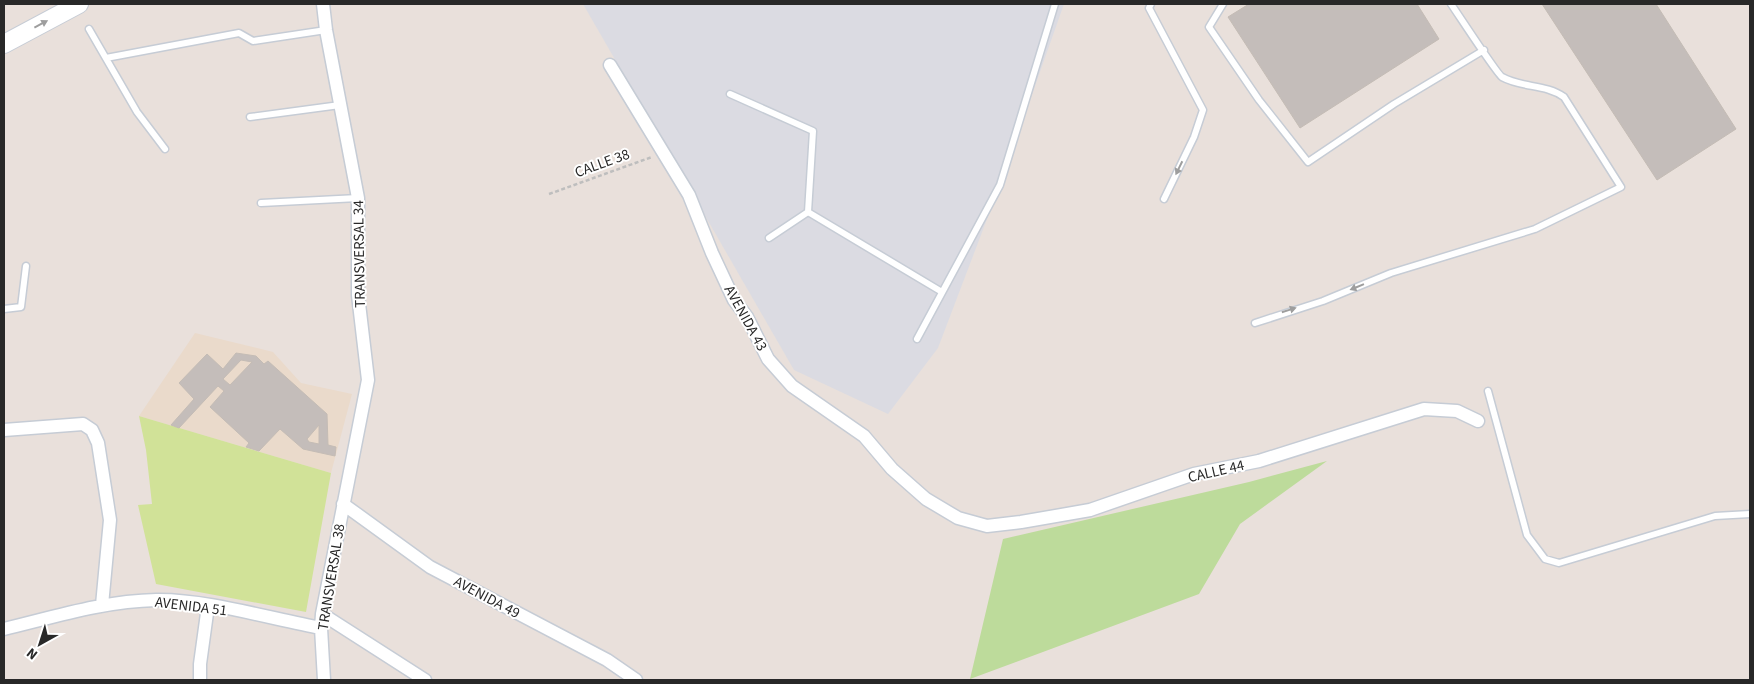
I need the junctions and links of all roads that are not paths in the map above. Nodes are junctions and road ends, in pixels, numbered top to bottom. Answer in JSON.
{"nodes":[{"id":1,"x":79,"y":4,"type":"edge"},
{"id":2,"x":323,"y":4,"type":"edge"},
{"id":3,"x":1055,"y":4,"type":"edge"},
{"id":4,"x":1151,"y":4,"type":"edge"},
{"id":5,"x":1223,"y":4,"type":"edge"},
{"id":6,"x":1451,"y":4,"type":"edge"},
{"id":7,"x":89,"y":29,"type":"dead end"},
{"id":8,"x":326,"y":30,"type":"junction"},
{"id":9,"x":4,"y":44,"type":"edge"},
{"id":10,"x":1484,"y":50,"type":"junction"},
{"id":11,"x":106,"y":58,"type":"junction"},
{"id":12,"x":610,"y":66,"type":"dead end"},
{"id":13,"x":730,"y":94,"type":"dead end"},
{"id":14,"x":342,"y":105,"type":"junction"},
{"id":15,"x":250,"y":116,"type":"dead end"},
{"id":16,"x":165,"y":149,"type":"dead end"},
{"id":17,"x":358,"y":198,"type":"junction"},
{"id":18,"x":1164,"y":199,"type":"dead end"},
{"id":19,"x":261,"y":203,"type":"dead end"},
{"id":20,"x":808,"y":212,"type":"junction"},
{"id":21,"x":769,"y":238,"type":"dead end"},
{"id":22,"x":26,"y":266,"type":"dead end"},
{"id":23,"x":942,"y":292,"type":"junction"},
{"id":24,"x":4,"y":309,"type":"edge"},
{"id":25,"x":1255,"y":322,"type":"dead end"},
{"id":26,"x":916,"y":339,"type":"dead end"},
{"id":27,"x":1488,"y":391,"type":"dead end"},
{"id":28,"x":1478,"y":420,"type":"dead end"},
{"id":29,"x":4,"y":430,"type":"edge"},
{"id":30,"x":343,"y":504,"type":"junction"},
{"id":31,"x":951,"y":514,"type":"joint"},
{"id":32,"x":1750,"y":514,"type":"edge"},
{"id":33,"x":102,"y":605,"type":"junction"},
{"id":34,"x":208,"y":606,"type":"junction"},
{"id":35,"x":322,"y":614,"type":"junction"},
{"id":36,"x":320,"y":628,"type":"junction"},
{"id":37,"x":4,"y":629,"type":"edge"},
{"id":38,"x":200,"y":680,"type":"edge"},
{"id":39,"x":324,"y":680,"type":"edge"},
{"id":40,"x":425,"y":680,"type":"edge"},
{"id":41,"x":636,"y":680,"type":"edge"}],
"edges":[{"from":9,"to":1,"type":"main road","one_way":true},
{"from":2,"to":8,"type":"street","name":"TRANSVERSAL 34"},
{"from":3,"to":23,"type":"lane"},
{"from":4,"to":18,"type":"lane","one_way":true},
{"from":5,"to":10,"type":"lane"},
{"from":6,"to":10,"type":"lane"},
{"from":7,"to":11,"type":"lane"},
{"from":8,"to":11,"type":"lane"},
{"from":8,"to":14,"type":"street","name":"TRANSVERSAL 34"},
{"from":10,"to":25,"type":"lane"},
{"from":11,"to":16,"type":"lane"},
{"from":12,"to":31,"type":"street","name":"AVENIDA 43"},
{"from":13,"to":20,"type":"lane"},
{"from":14,"to":15,"type":"lane"},
{"from":14,"to":17,"type":"street","name":"TRANSVERSAL 34"},
{"from":17,"to":19,"type":"lane"},
{"from":17,"to":30,"type":"street","name":"TRANSVERSAL 34"},
{"from":20,"to":21,"type":"lane"},
{"from":20,"to":23,"type":"lane"},
{"from":22,"to":24,"type":"lane"},
{"from":23,"to":26,"type":"lane"},
{"from":27,"to":32,"type":"lane"},
{"from":28,"to":31,"type":"street","name":"CALLE 44"},
{"from":29,"to":33,"type":"street"},
{"from":30,"to":35,"type":"street","name":"TRANSVERSAL 38"},
{"from":30,"to":41,"type":"street","name":"AVENIDA 49"},
{"from":33,"to":34,"type":"street","name":"AVENIDA 51"},
{"from":33,"to":37,"type":"street","name":"AVENIDA 51"},
{"from":34,"to":36,"type":"street","name":"AVENIDA 51"},
{"from":34,"to":38,"type":"street"},
{"from":35,"to":36,"type":"street","name":"TRANSVERSAL 38"},
{"from":35,"to":40,"type":"street"},
{"from":36,"to":39,"type":"street","name":"TRANSVERSAL 38"}]}
